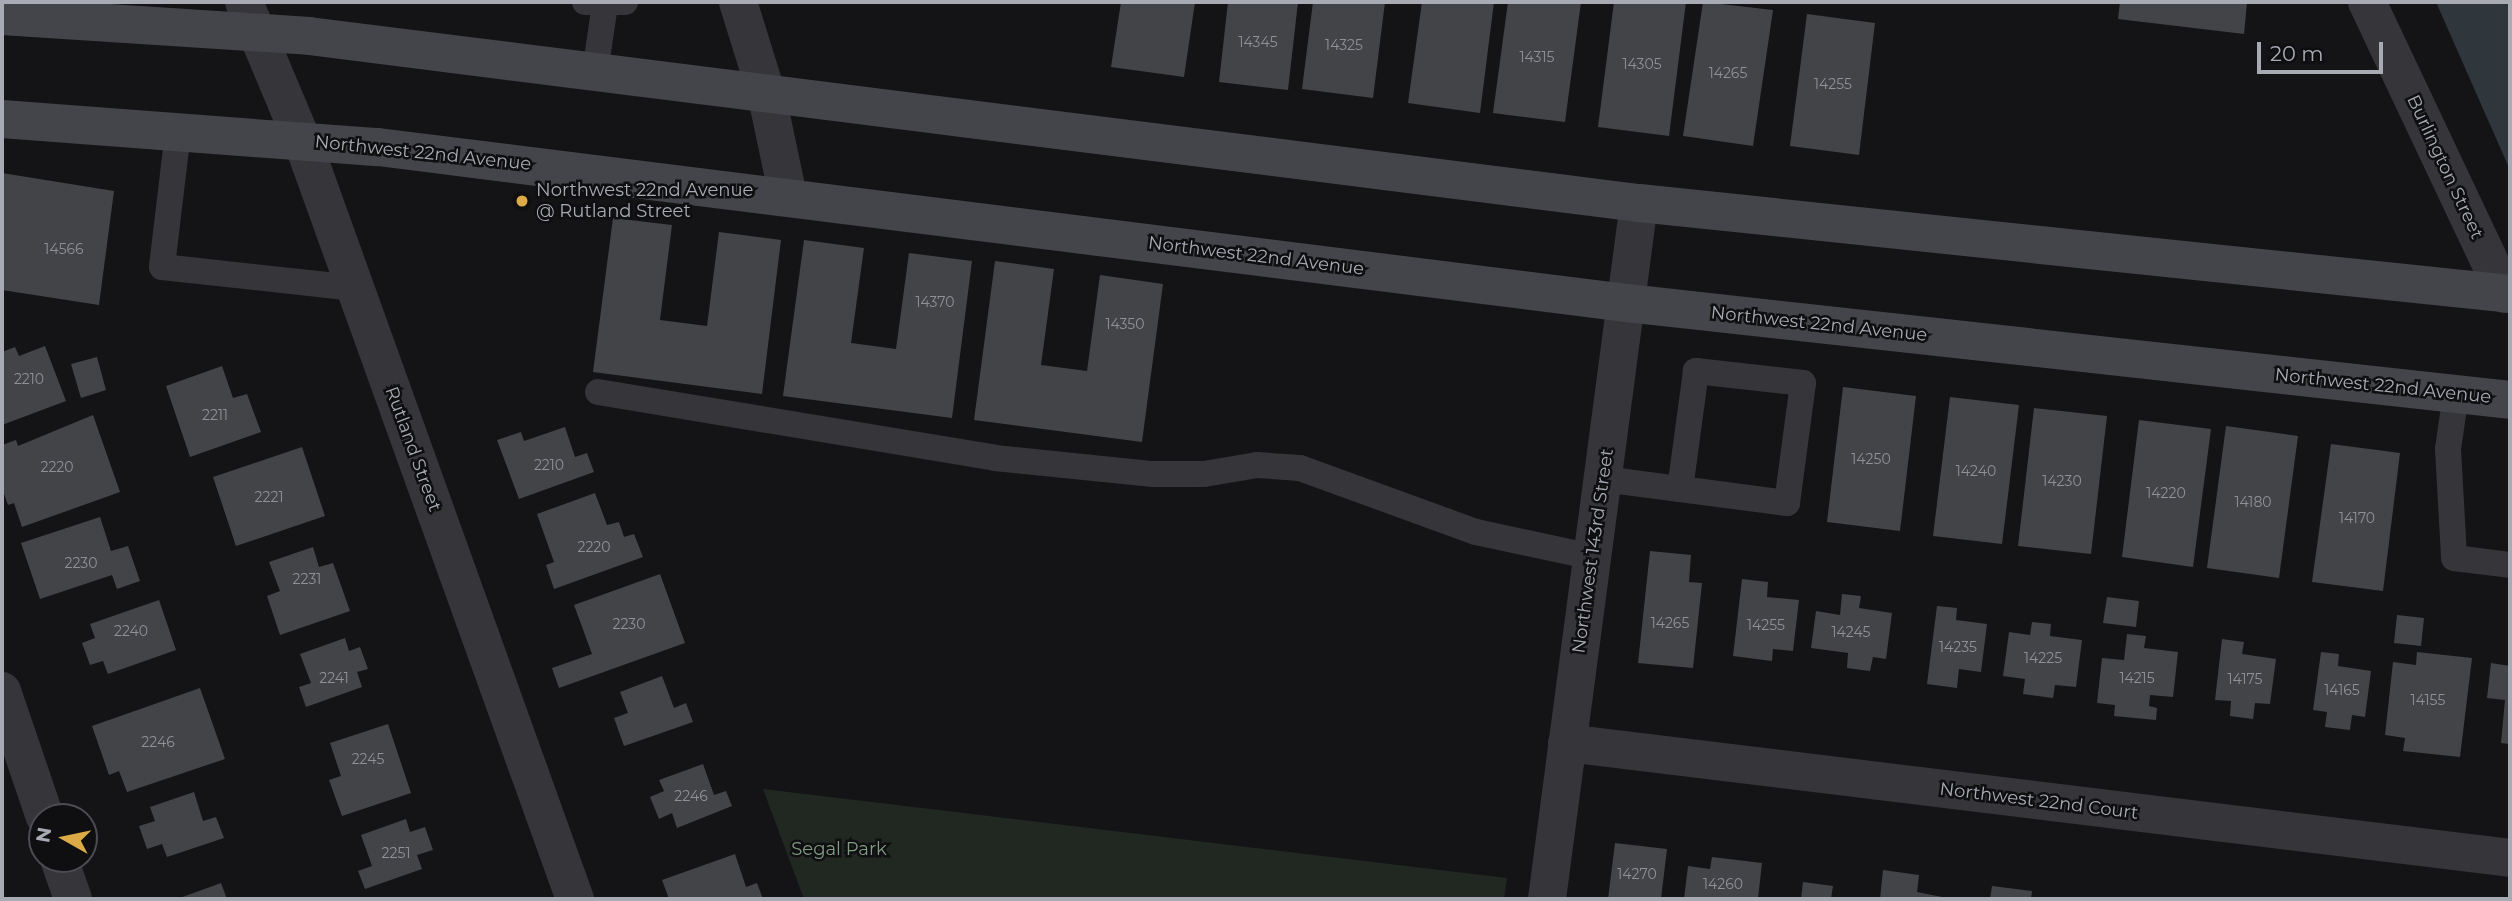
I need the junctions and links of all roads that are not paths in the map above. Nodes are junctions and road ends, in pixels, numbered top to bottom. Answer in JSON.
{"nodes":[{"id":1,"x":738,"y":2,"type":"edge"},
{"id":2,"x":2367,"y":2,"type":"edge"},
{"id":3,"x":605,"y":3,"type":"edge"},
{"id":4,"x":2,"y":16,"type":"edge"},
{"id":5,"x":250,"y":17,"type":"edge"},
{"id":6,"x":595,"y":72,"type":"junction"},
{"id":7,"x":766,"y":92,"type":"junction"},
{"id":8,"x":2,"y":119,"type":"edge"},
{"id":9,"x":178,"y":132,"type":"junction"},
{"id":10,"x":302,"y":140,"type":"junction"},
{"id":11,"x":788,"y":196,"type":"junction"},
{"id":12,"x":1639,"y":203,"type":"junction"},
{"id":13,"x":355,"y":288,"type":"junction"},
{"id":14,"x":2507,"y":294,"type":"edge"},
{"id":15,"x":1626,"y":303,"type":"junction"},
{"id":16,"x":598,"y":392,"type":"dead end"},
{"id":17,"x":2456,"y":394,"type":"junction"},
{"id":18,"x":2510,"y":400,"type":"edge"},
{"id":19,"x":1603,"y":479,"type":"junction"},
{"id":20,"x":1680,"y":489,"type":"junction"},
{"id":21,"x":1593,"y":557,"type":"junction"},
{"id":22,"x":2510,"y":565,"type":"edge"},
{"id":23,"x":2,"y":691,"type":"edge"},
{"id":24,"x":1567,"y":743,"type":"junction"},
{"id":25,"x":40,"y":803,"type":"edge"},
{"id":26,"x":2510,"y":858,"type":"edge"},
{"id":27,"x":64,"y":873,"type":"edge"},
{"id":28,"x":73,"y":899,"type":"edge"},
{"id":29,"x":575,"y":899,"type":"edge"},
{"id":30,"x":1547,"y":899,"type":"edge"}],
"edges":[{"from":1,"to":7,"type":"street"},
{"from":2,"to":14,"type":"street","name":"Burlington Street"},
{"from":3,"to":6,"type":"lane"},
{"from":4,"to":5,"type":"main road"},
{"from":5,"to":6,"type":"main road"},
{"from":5,"to":10,"type":"street","name":"Rutland Street"},
{"from":6,"to":7,"type":"main road"},
{"from":7,"to":11,"type":"street"},
{"from":7,"to":12,"type":"main road"},
{"from":8,"to":9,"type":"main road","name":"Northwest 22nd Avenue"},
{"from":9,"to":10,"type":"main road","name":"Northwest 22nd Avenue"},
{"from":9,"to":13,"type":"lane"},
{"from":10,"to":11,"type":"main road","name":"Northwest 22nd Avenue"},
{"from":10,"to":13,"type":"street","name":"Rutland Street"},
{"from":11,"to":15,"type":"main road","name":"Northwest 22nd Avenue"},
{"from":12,"to":14,"type":"main road"},
{"from":12,"to":15,"type":"street","name":"Northwest 143rd Street"},
{"from":13,"to":29,"type":"street","name":"Rutland Street"},
{"from":15,"to":17,"type":"main road","name":"Northwest 22nd Avenue"},
{"from":15,"to":19,"type":"street","name":"Northwest 143rd Street"},
{"from":16,"to":21,"type":"lane"},
{"from":17,"to":18,"type":"main road","name":"Northwest 22nd Avenue"},
{"from":17,"to":22,"type":"lane"},
{"from":19,"to":20,"type":"lane"},
{"from":19,"to":21,"type":"street","name":"Northwest 143rd Street"},
{"from":20,"to":20,"type":"lane"},
{"from":21,"to":24,"type":"street","name":"Northwest 143rd Street"},
{"from":23,"to":25,"type":"street"},
{"from":24,"to":26,"type":"street","name":"Northwest 22nd Court"},
{"from":24,"to":30,"type":"street","name":"Northwest 143rd Street"},
{"from":27,"to":28,"type":"street"}]}
